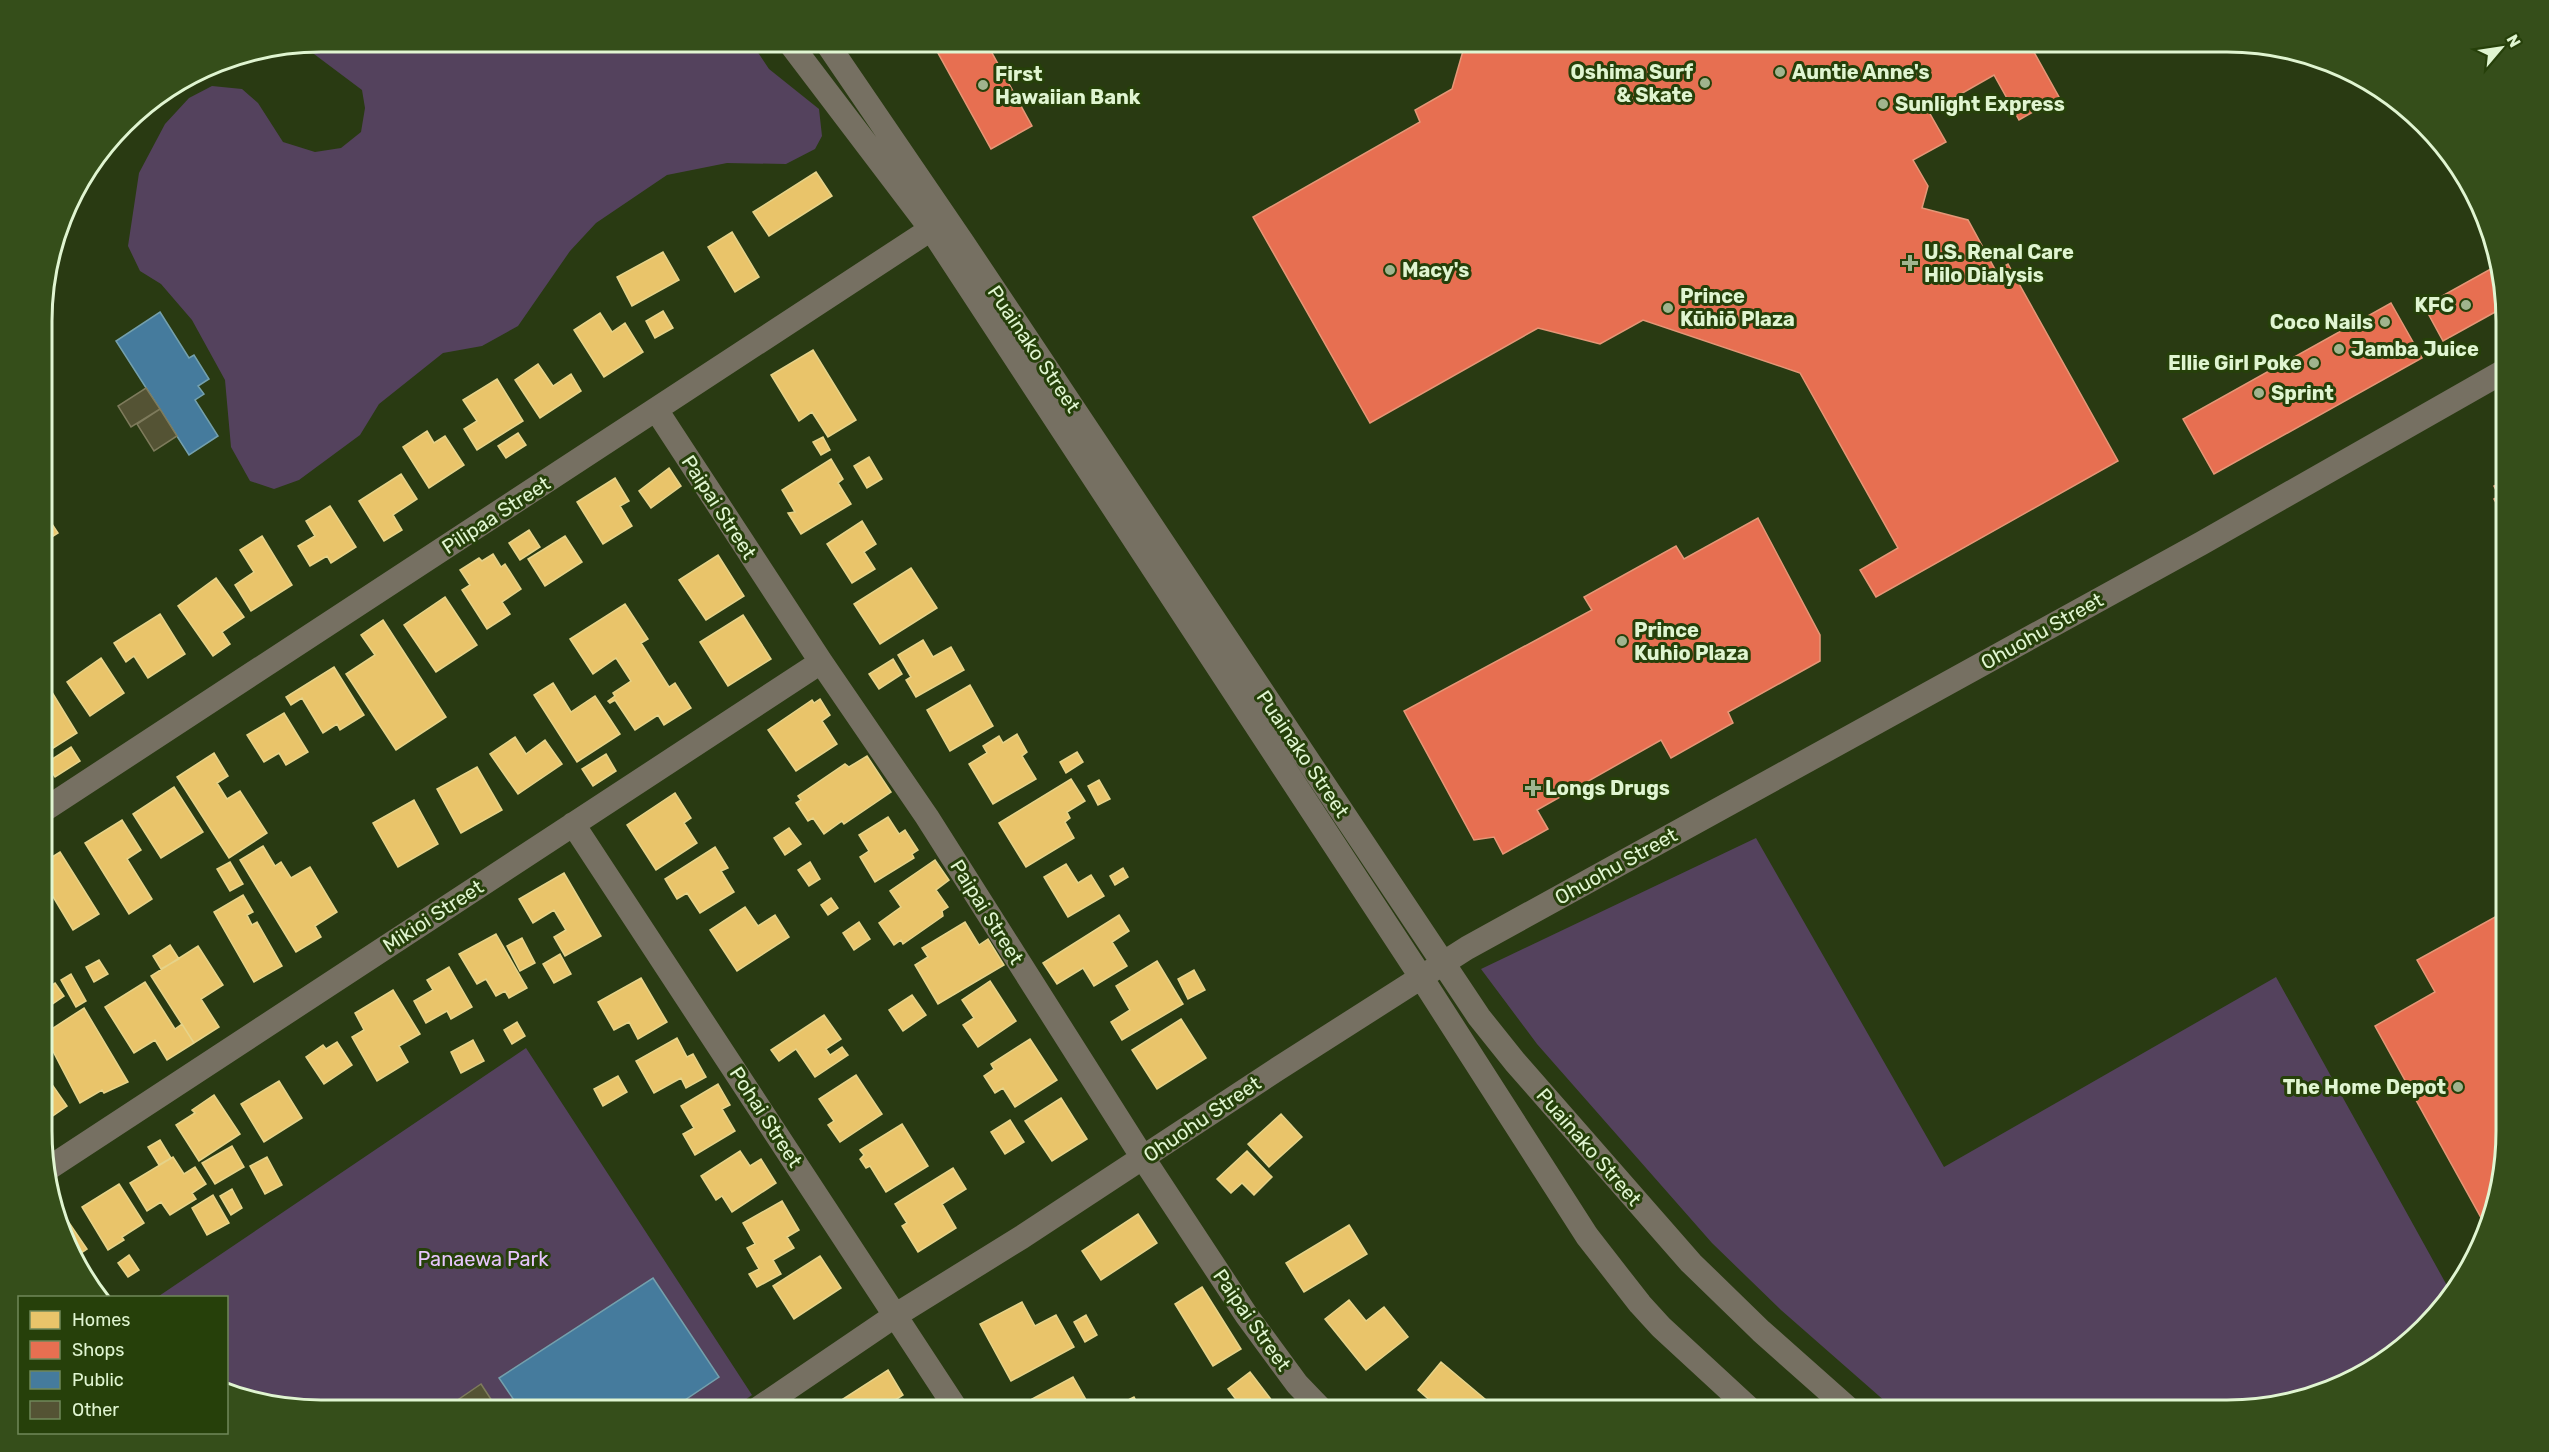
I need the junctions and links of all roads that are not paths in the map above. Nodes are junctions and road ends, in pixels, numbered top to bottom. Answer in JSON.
{"nodes":[{"id":1,"x":797,"y":52,"type":"edge"},
{"id":2,"x":832,"y":52,"type":"edge"},
{"id":3,"x":939,"y":224,"type":"junction"},
{"id":4,"x":2496,"y":376,"type":"edge"},
{"id":5,"x":657,"y":411,"type":"junction"},
{"id":6,"x":821,"y":662,"type":"junction"},
{"id":7,"x":52,"y":805,"type":"edge"},
{"id":8,"x":573,"y":824,"type":"junction"},
{"id":9,"x":1443,"y":964,"type":"junction"},
{"id":10,"x":1421,"y":977,"type":"junction"},
{"id":11,"x":1143,"y":1158,"type":"junction"},
{"id":12,"x":55,"y":1164,"type":"edge"},
{"id":13,"x":896,"y":1315,"type":"junction"},
{"id":14,"x":771,"y":1400,"type":"edge"},
{"id":15,"x":951,"y":1400,"type":"edge"},
{"id":16,"x":1312,"y":1400,"type":"edge"},
{"id":17,"x":1740,"y":1400,"type":"edge"},
{"id":18,"x":1839,"y":1400,"type":"edge"}],
"edges":[{"from":1,"to":3,"type":"street","name":"Puainako Street"},
{"from":2,"to":3,"type":"street","name":"Puainako Street"},
{"from":3,"to":5,"type":"street","name":"Pilipaa Street"},
{"from":3,"to":9,"type":"street","name":"Puainako Street"},
{"from":3,"to":10,"type":"street","name":"Puainako Street"},
{"from":4,"to":9,"type":"street","name":"Ohuohu Street"},
{"from":5,"to":6,"type":"street","name":"Paipai Street"},
{"from":5,"to":7,"type":"street","name":"Pilipaa Street"},
{"from":6,"to":8,"type":"street","name":"Mikioi Street"},
{"from":6,"to":11,"type":"street","name":"Paipai Street"},
{"from":8,"to":12,"type":"street","name":"Mikioi Street"},
{"from":8,"to":13,"type":"street","name":"Pohai Street"},
{"from":9,"to":10,"type":"street","name":"Ohuohu Street"},
{"from":9,"to":18,"type":"street","name":"Puainako Street"},
{"from":10,"to":11,"type":"street","name":"Ohuohu Street"},
{"from":10,"to":17,"type":"street","name":"Puainako Street"},
{"from":11,"to":13,"type":"street","name":"Ohuohu Street"},
{"from":11,"to":16,"type":"street","name":"Paipai Street"},
{"from":13,"to":14,"type":"street","name":"Ohuohu Street"},
{"from":13,"to":15,"type":"street","name":"Pohai Street"}]}
